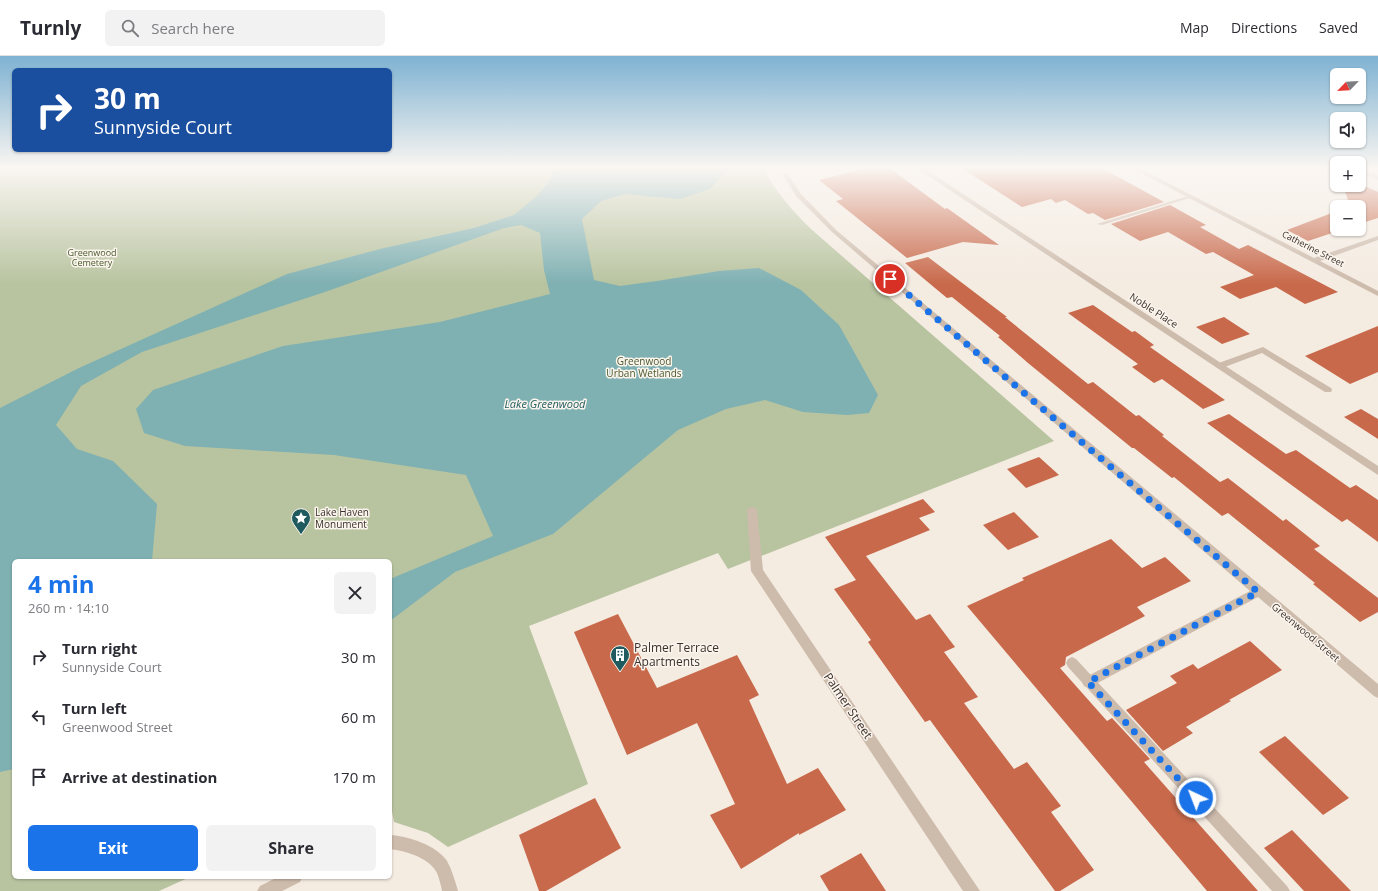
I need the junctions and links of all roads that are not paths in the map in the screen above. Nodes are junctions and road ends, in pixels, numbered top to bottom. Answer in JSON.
{"nodes":[{"id":1,"x":809,"y":206,"type":"edge"},
{"id":2,"x":977,"y":206,"type":"edge"},
{"id":3,"x":1160,"y":206,"type":"edge"},
{"id":4,"x":1207,"y":206,"type":"edge"},
{"id":5,"x":1100,"y":224,"type":"dead end"},
{"id":6,"x":1378,"y":238,"type":"edge"},
{"id":7,"x":1313,"y":261,"type":"junction"},
{"id":8,"x":1378,"y":294,"type":"edge"},
{"id":9,"x":1219,"y":366,"type":"junction"},
{"id":10,"x":1328,"y":390,"type":"dead end"},
{"id":11,"x":1378,"y":471,"type":"edge"},
{"id":12,"x":752,"y":511,"type":"dead end"},
{"id":13,"x":1258,"y":592,"type":"junction"},
{"id":14,"x":1072,"y":663,"type":"dead end"},
{"id":15,"x":1088,"y":682,"type":"junction"},
{"id":16,"x":1378,"y":692,"type":"edge"},
{"id":17,"x":396,"y":843,"type":"edge"},
{"id":18,"x":292,"y":879,"type":"edge"},
{"id":19,"x":265,"y":891,"type":"edge"},
{"id":20,"x":450,"y":891,"type":"edge"},
{"id":21,"x":972,"y":891,"type":"edge"},
{"id":22,"x":1282,"y":891,"type":"edge"}],
"edges":[{"from":1,"to":13,"type":"street","name":"Greenwood Street"},
{"from":2,"to":9,"type":"street","name":"Noble Place"},
{"from":3,"to":5,"type":"street"},
{"from":4,"to":7,"type":"street","name":"Catherine Street"},
{"from":6,"to":7,"type":"street"},
{"from":7,"to":8,"type":"street","name":"Catherine Street"},
{"from":9,"to":10,"type":"street"},
{"from":9,"to":11,"type":"street","name":"Noble Place"},
{"from":12,"to":21,"type":"street","name":"Palmer Street"},
{"from":13,"to":15,"type":"street"},
{"from":13,"to":16,"type":"street","name":"Greenwood Street"},
{"from":14,"to":15,"type":"street"},
{"from":15,"to":22,"type":"street"},
{"from":17,"to":20,"type":"street"},
{"from":18,"to":19,"type":"street"}]}
